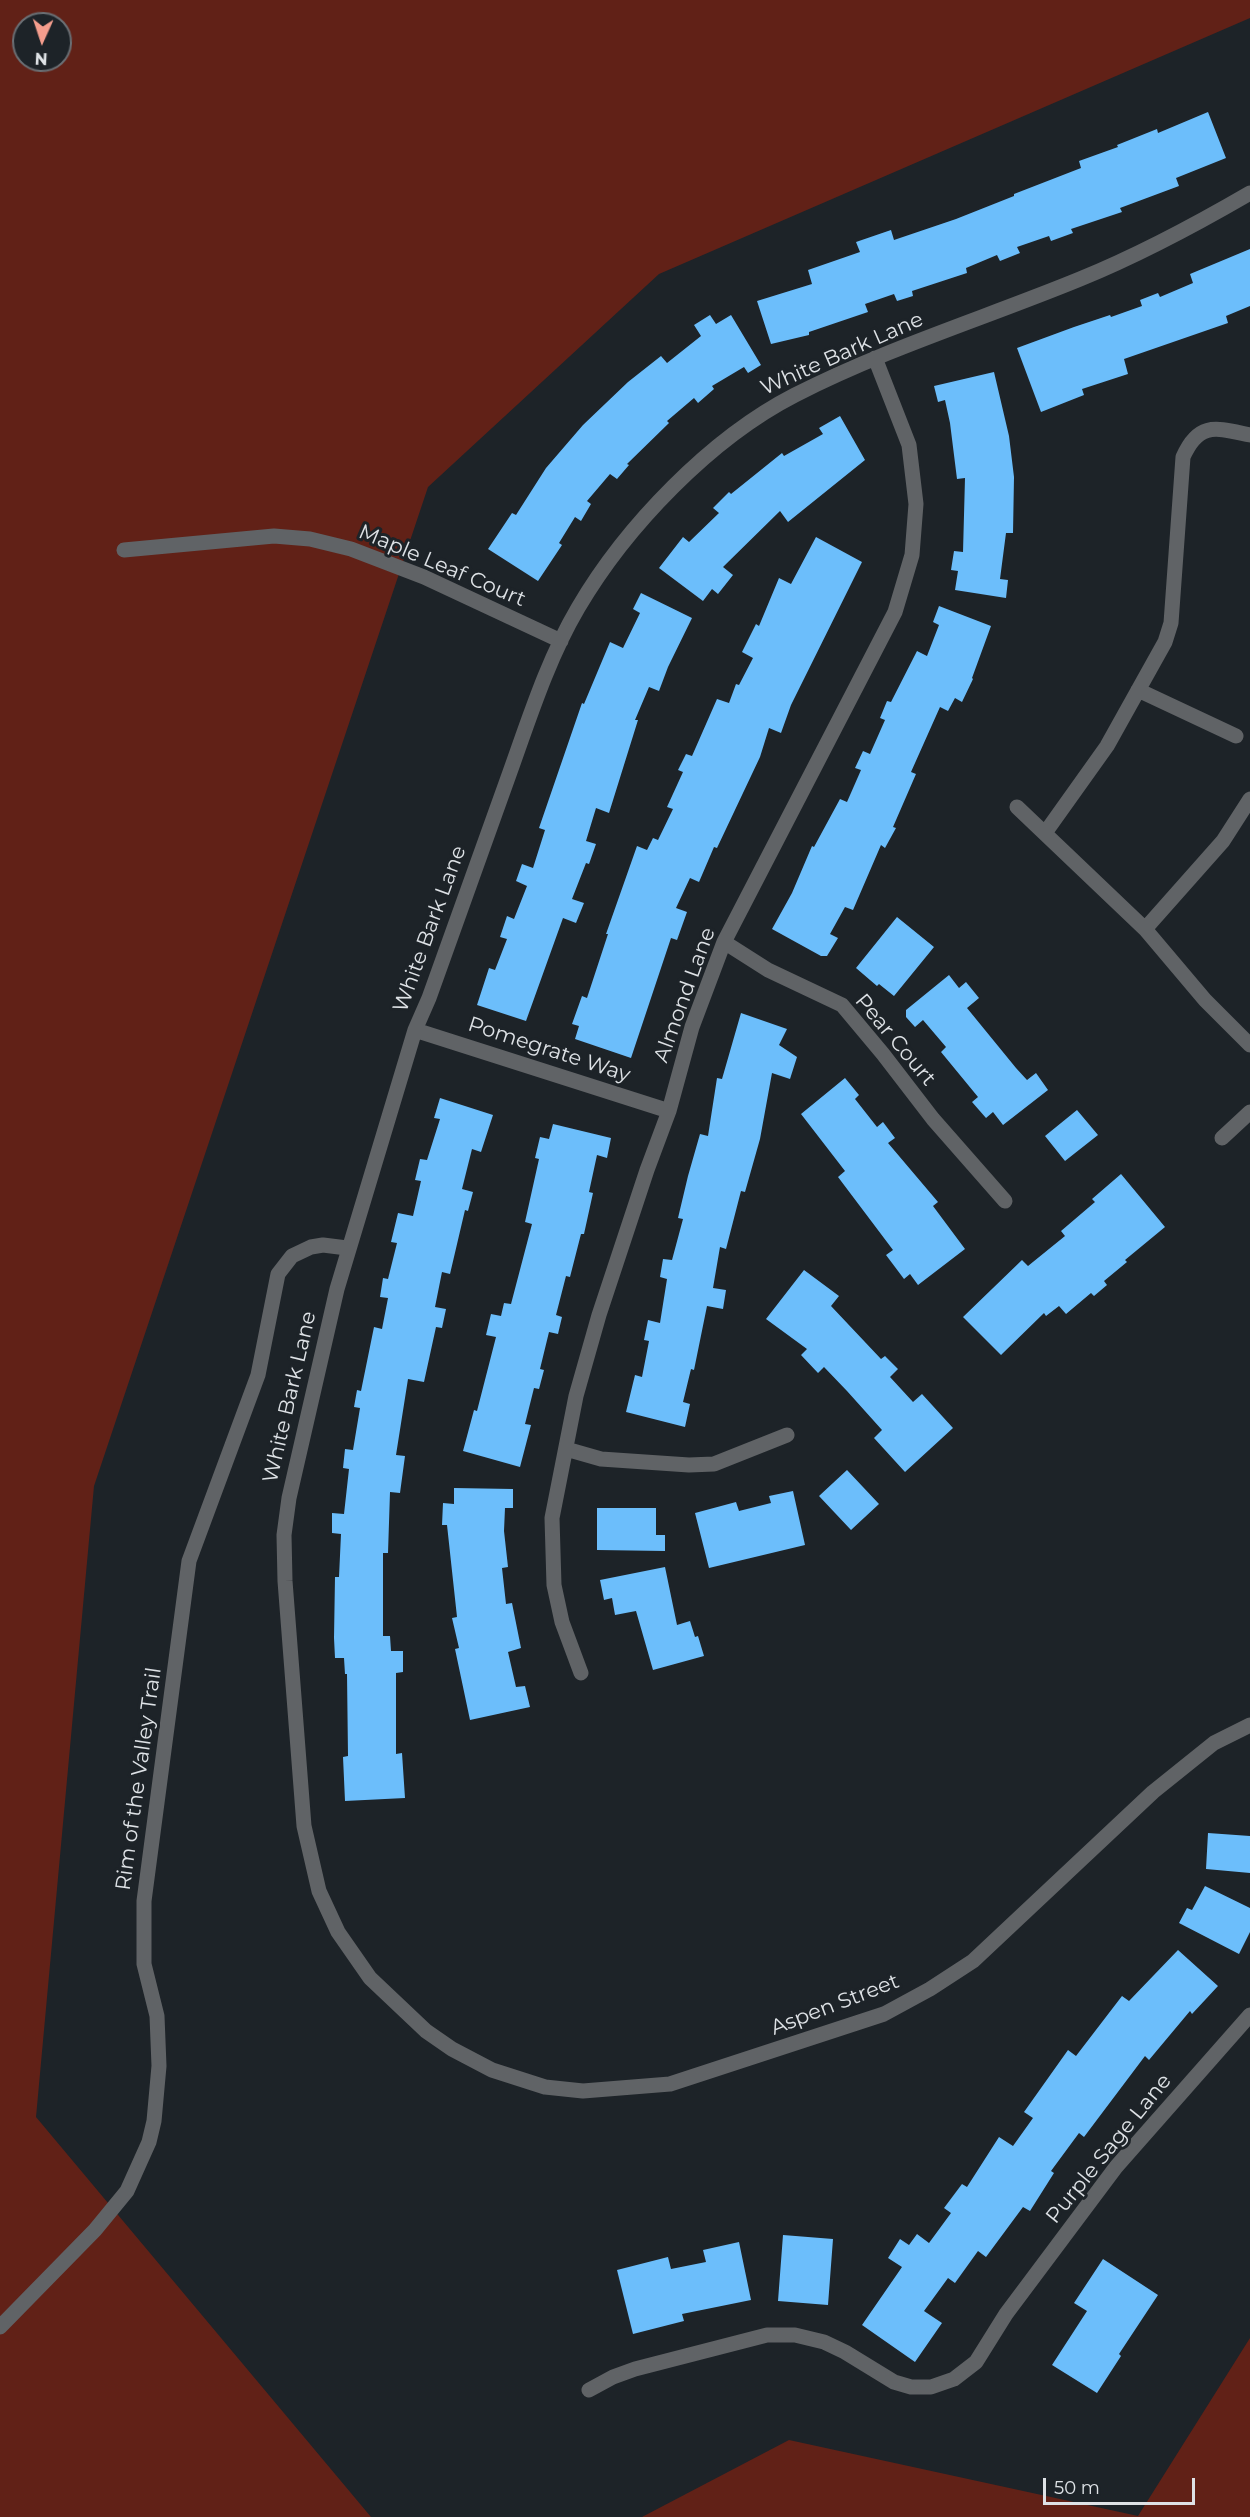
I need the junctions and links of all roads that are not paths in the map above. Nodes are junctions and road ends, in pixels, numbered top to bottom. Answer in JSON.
{"nodes":[{"id":1,"x":1250,"y":193,"type":"edge"},
{"id":2,"x":875,"y":358,"type":"junction"},
{"id":3,"x":1250,"y":435,"type":"edge"},
{"id":4,"x":124,"y":550,"type":"dead end"},
{"id":5,"x":561,"y":641,"type":"junction"},
{"id":6,"x":1138,"y":690,"type":"junction"},
{"id":7,"x":1236,"y":736,"type":"dead end"},
{"id":8,"x":1249,"y":803,"type":"edge"},
{"id":9,"x":1017,"y":807,"type":"dead end"},
{"id":10,"x":1045,"y":834,"type":"junction"},
{"id":11,"x":1145,"y":930,"type":"junction"},
{"id":12,"x":724,"y":942,"type":"junction"},
{"id":13,"x":415,"y":1030,"type":"junction"},
{"id":14,"x":1250,"y":1046,"type":"edge"},
{"id":15,"x":669,"y":1111,"type":"junction"},
{"id":16,"x":1250,"y":1112,"type":"edge"},
{"id":17,"x":1222,"y":1138,"type":"dead end"},
{"id":18,"x":1005,"y":1201,"type":"dead end"},
{"id":19,"x":347,"y":1248,"type":"junction"},
{"id":20,"x":787,"y":1435,"type":"dead end"},
{"id":21,"x":566,"y":1449,"type":"junction"},
{"id":22,"x":581,"y":1673,"type":"dead end"},
{"id":23,"x":1250,"y":1725,"type":"edge"},
{"id":24,"x":1250,"y":2015,"type":"edge"},
{"id":25,"x":426,"y":2031,"type":"joint"},
{"id":26,"x":0,"y":2327,"type":"edge"},
{"id":27,"x":589,"y":2390,"type":"dead end"}],
"edges":[{"from":1,"to":2,"type":"street","name":"White Bark Lane"},
{"from":2,"to":5,"type":"street","name":"White Bark Lane"},
{"from":2,"to":12,"type":"street","name":"Almond Lane"},
{"from":3,"to":6,"type":"street"},
{"from":4,"to":5,"type":"street","name":"Maple Leaf Court"},
{"from":5,"to":13,"type":"street","name":"White Bark Lane"},
{"from":6,"to":7,"type":"street"},
{"from":6,"to":10,"type":"street"},
{"from":8,"to":11,"type":"street"},
{"from":9,"to":10,"type":"street"},
{"from":10,"to":11,"type":"street"},
{"from":11,"to":14,"type":"street"},
{"from":12,"to":15,"type":"street","name":"Almond Lane"},
{"from":12,"to":18,"type":"street","name":"Pear Court"},
{"from":13,"to":15,"type":"street","name":"Pomegrate Way"},
{"from":13,"to":19,"type":"street","name":"White Bark Lane"},
{"from":15,"to":21,"type":"street","name":"Almond Lane"},
{"from":16,"to":17,"type":"street"},
{"from":19,"to":25,"type":"street","name":"White Bark Lane"},
{"from":19,"to":26,"type":"street","name":"Rim of the Valley Trail"},
{"from":20,"to":21,"type":"street"},
{"from":21,"to":22,"type":"street","name":"Almond Lane"},
{"from":23,"to":25,"type":"street","name":"Aspen Street"},
{"from":24,"to":27,"type":"street","name":"Purple Sage Lane"}]}
